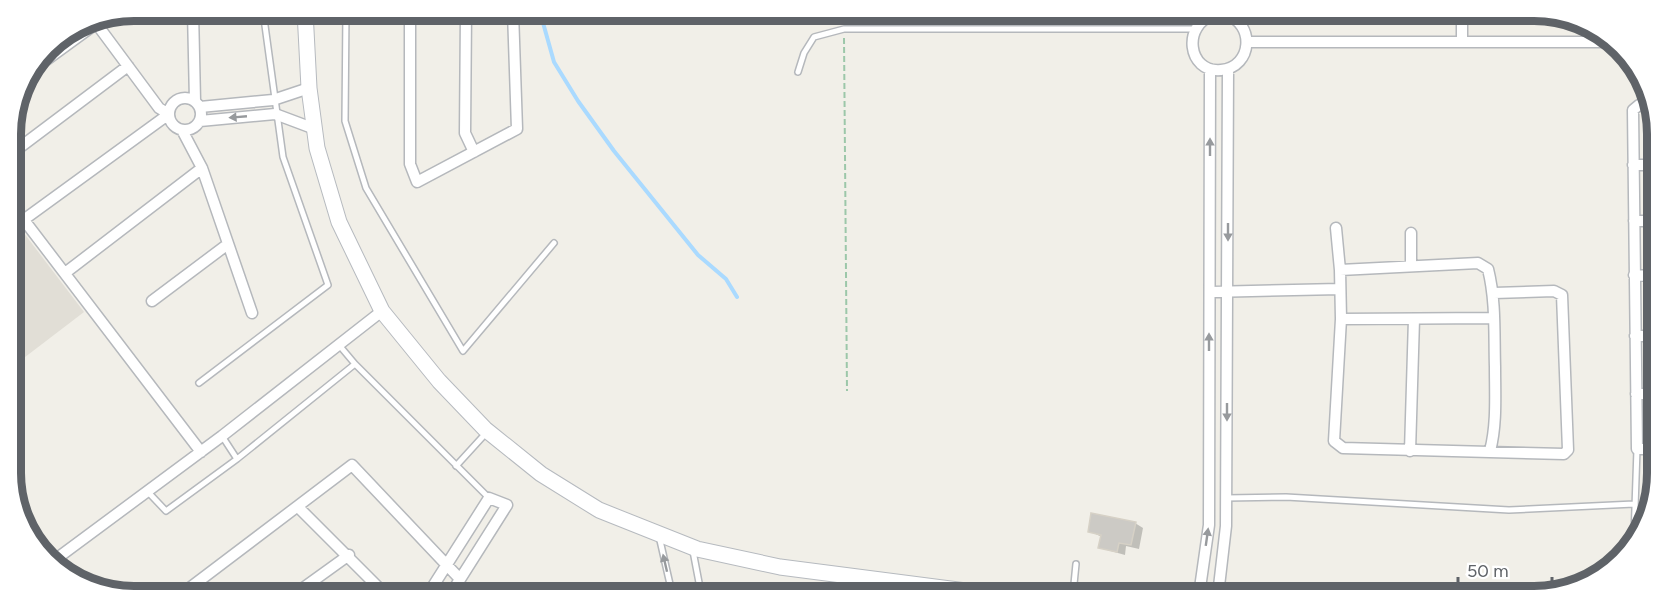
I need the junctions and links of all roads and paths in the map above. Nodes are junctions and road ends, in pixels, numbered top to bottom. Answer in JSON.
{"nodes":[{"id":1,"x":194,"y":21,"type":"edge"},
{"id":2,"x":264,"y":21,"type":"edge"},
{"id":3,"x":306,"y":21,"type":"edge"},
{"id":4,"x":346,"y":21,"type":"edge"},
{"id":5,"x":410,"y":21,"type":"edge"},
{"id":6,"x":466,"y":21,"type":"edge"},
{"id":7,"x":513,"y":21,"type":"edge"},
{"id":8,"x":1205,"y":21,"type":"edge"},
{"id":9,"x":1235,"y":21,"type":"edge"},
{"id":10,"x":1462,"y":21,"type":"edge"},
{"id":11,"x":99,"y":27,"type":"edge"},
{"id":12,"x":844,"y":29,"type":"junction"},
{"id":13,"x":1195,"y":29,"type":"junction"},
{"id":14,"x":1462,"y":40,"type":"junction"},
{"id":15,"x":1247,"y":42,"type":"junction"},
{"id":16,"x":1599,"y":42,"type":"edge"},
{"id":17,"x":128,"y":66,"type":"junction"},
{"id":18,"x":1210,"y":69,"type":"junction"},
{"id":19,"x":1228,"y":69,"type":"junction"},
{"id":20,"x":798,"y":72,"type":"dead end"},
{"id":21,"x":309,"y":88,"type":"junction"},
{"id":22,"x":273,"y":100,"type":"junction"},
{"id":23,"x":198,"y":104,"type":"junction"},
{"id":24,"x":1643,"y":105,"type":"edge"},
{"id":25,"x":169,"y":114,"type":"junction"},
{"id":26,"x":275,"y":114,"type":"junction"},
{"id":27,"x":200,"y":121,"type":"junction"},
{"id":28,"x":315,"y":129,"type":"junction"},
{"id":29,"x":182,"y":130,"type":"junction"},
{"id":30,"x":21,"y":146,"type":"edge"},
{"id":31,"x":474,"y":152,"type":"junction"},
{"id":32,"x":1633,"y":165,"type":"junction"},
{"id":33,"x":1647,"y":165,"type":"edge"},
{"id":34,"x":202,"y":168,"type":"junction"},
{"id":35,"x":21,"y":216,"type":"edge"},
{"id":36,"x":24,"y":220,"type":"junction"},
{"id":37,"x":1634,"y":221,"type":"junction"},
{"id":38,"x":1647,"y":221,"type":"edge"},
{"id":39,"x":21,"y":222,"type":"edge"},
{"id":40,"x":1336,"y":228,"type":"dead end"},
{"id":41,"x":1411,"y":233,"type":"dead end"},
{"id":42,"x":554,"y":243,"type":"dead end"},
{"id":43,"x":228,"y":244,"type":"junction"},
{"id":44,"x":1411,"y":265,"type":"junction"},
{"id":45,"x":1340,"y":270,"type":"junction"},
{"id":46,"x":65,"y":273,"type":"junction"},
{"id":47,"x":1634,"y":275,"type":"junction"},
{"id":48,"x":1647,"y":276,"type":"edge"},
{"id":49,"x":1341,"y":289,"type":"junction"},
{"id":50,"x":1227,"y":291,"type":"junction"},
{"id":51,"x":1210,"y":292,"type":"junction"},
{"id":52,"x":1494,"y":293,"type":"junction"},
{"id":53,"x":152,"y":301,"type":"dead end"},
{"id":54,"x":382,"y":311,"type":"junction"},
{"id":55,"x":252,"y":313,"type":"dead end"},
{"id":56,"x":1494,"y":318,"type":"junction"},
{"id":57,"x":1341,"y":319,"type":"junction"},
{"id":58,"x":1414,"y":319,"type":"junction"},
{"id":59,"x":1635,"y":336,"type":"junction"},
{"id":60,"x":1647,"y":336,"type":"edge"},
{"id":61,"x":339,"y":345,"type":"junction"},
{"id":62,"x":355,"y":364,"type":"junction"},
{"id":63,"x":200,"y":383,"type":"dead end"},
{"id":64,"x":847,"y":391,"type":"dead end"},
{"id":65,"x":1636,"y":394,"type":"junction"},
{"id":66,"x":1647,"y":394,"type":"edge"},
{"id":67,"x":488,"y":431,"type":"junction"},
{"id":68,"x":222,"y":436,"type":"junction"},
{"id":69,"x":1637,"y":449,"type":"junction"},
{"id":70,"x":1647,"y":449,"type":"edge"},
{"id":71,"x":1410,"y":451,"type":"junction"},
{"id":72,"x":1490,"y":451,"type":"junction"},
{"id":73,"x":201,"y":452,"type":"junction"},
{"id":74,"x":237,"y":459,"type":"junction"},
{"id":75,"x":456,"y":466,"type":"junction"},
{"id":76,"x":147,"y":491,"type":"junction"},
{"id":77,"x":489,"y":498,"type":"junction"},
{"id":78,"x":1226,"y":498,"type":"junction"},
{"id":79,"x":1634,"y":504,"type":"junction"},
{"id":80,"x":298,"y":507,"type":"junction"},
{"id":81,"x":1634,"y":525,"type":"edge"},
{"id":82,"x":658,"y":533,"type":"junction"},
{"id":83,"x":692,"y":546,"type":"junction"},
{"id":84,"x":349,"y":555,"type":"junction"},
{"id":85,"x":58,"y":557,"type":"edge"},
{"id":86,"x":1076,"y":564,"type":"dead end"},
{"id":87,"x":446,"y":565,"type":"junction"},
{"id":88,"x":460,"y":579,"type":"junction"},
{"id":89,"x":192,"y":586,"type":"edge"},
{"id":90,"x":306,"y":586,"type":"edge"},
{"id":91,"x":377,"y":586,"type":"edge"},
{"id":92,"x":433,"y":586,"type":"edge"},
{"id":93,"x":456,"y":586,"type":"edge"},
{"id":94,"x":671,"y":586,"type":"edge"},
{"id":95,"x":700,"y":586,"type":"edge"},
{"id":96,"x":927,"y":586,"type":"edge"},
{"id":97,"x":1074,"y":586,"type":"edge"},
{"id":98,"x":1200,"y":586,"type":"edge"},
{"id":99,"x":1219,"y":586,"type":"edge"}],
"edges":[{"from":1,"to":23,"type":"street"},
{"from":2,"to":22,"type":"lane"},
{"from":3,"to":21,"type":"main road"},
{"from":4,"to":42,"type":"lane"},
{"from":5,"to":31,"type":"street"},
{"from":6,"to":31,"type":"street"},
{"from":7,"to":31,"type":"street"},
{"from":8,"to":13,"type":"street"},
{"from":9,"to":15,"type":"street"},
{"from":10,"to":14,"type":"street"},
{"from":11,"to":17,"type":"street"},
{"from":12,"to":13,"type":"lane"},
{"from":12,"to":20,"type":"lane"},
{"from":12,"to":64,"type":"path"},
{"from":13,"to":18,"type":"street"},
{"from":14,"to":15,"type":"street"},
{"from":14,"to":16,"type":"street"},
{"from":15,"to":19,"type":"street"},
{"from":17,"to":25,"type":"street"},
{"from":17,"to":30,"type":"street"},
{"from":18,"to":19,"type":"street"},
{"from":51,"to":18,"type":"street","one_way":true},
{"from":19,"to":50,"type":"street","one_way":true},
{"from":21,"to":22,"type":"street"},
{"from":21,"to":28,"type":"main road"},
{"from":22,"to":23,"type":"street"},
{"from":22,"to":26,"type":"lane"},
{"from":23,"to":25,"type":"street"},
{"from":23,"to":27,"type":"street"},
{"from":24,"to":32,"type":"street"},
{"from":25,"to":29,"type":"street"},
{"from":25,"to":36,"type":"street"},
{"from":26,"to":27,"type":"street","one_way":true},
{"from":26,"to":28,"type":"street"},
{"from":26,"to":63,"type":"lane"},
{"from":27,"to":29,"type":"street"},
{"from":28,"to":54,"type":"main road"},
{"from":29,"to":34,"type":"street"},
{"from":32,"to":33,"type":"street"},
{"from":32,"to":37,"type":"street"},
{"from":34,"to":43,"type":"street"},
{"from":34,"to":46,"type":"street"},
{"from":35,"to":36,"type":"street"},
{"from":36,"to":39,"type":"street"},
{"from":36,"to":46,"type":"street"},
{"from":37,"to":38,"type":"street"},
{"from":37,"to":47,"type":"street"},
{"from":40,"to":45,"type":"street"},
{"from":41,"to":44,"type":"street"},
{"from":43,"to":53,"type":"street"},
{"from":43,"to":55,"type":"street"},
{"from":44,"to":45,"type":"street"},
{"from":44,"to":52,"type":"street"},
{"from":45,"to":49,"type":"street"},
{"from":46,"to":73,"type":"street"},
{"from":47,"to":48,"type":"street"},
{"from":47,"to":59,"type":"street"},
{"from":49,"to":50,"type":"street"},
{"from":49,"to":57,"type":"street"},
{"from":50,"to":51,"type":"street"},
{"from":50,"to":78,"type":"street","one_way":true},
{"from":98,"to":51,"type":"street","one_way":true},
{"from":52,"to":56,"type":"street"},
{"from":52,"to":72,"type":"street"},
{"from":54,"to":61,"type":"street"},
{"from":54,"to":67,"type":"main road"},
{"from":56,"to":58,"type":"street"},
{"from":56,"to":72,"type":"street"},
{"from":57,"to":58,"type":"street"},
{"from":57,"to":71,"type":"street"},
{"from":58,"to":71,"type":"street"},
{"from":59,"to":60,"type":"street"},
{"from":59,"to":65,"type":"street"},
{"from":61,"to":62,"type":"lane"},
{"from":61,"to":68,"type":"street"},
{"from":62,"to":74,"type":"lane"},
{"from":62,"to":75,"type":"lane"},
{"from":65,"to":66,"type":"street"},
{"from":65,"to":69,"type":"street"},
{"from":67,"to":75,"type":"lane"},
{"from":67,"to":82,"type":"main road"},
{"from":68,"to":73,"type":"street"},
{"from":68,"to":74,"type":"lane"},
{"from":69,"to":70,"type":"street"},
{"from":69,"to":79,"type":"lane"},
{"from":71,"to":72,"type":"street"},
{"from":73,"to":76,"type":"street"},
{"from":74,"to":76,"type":"lane"},
{"from":75,"to":77,"type":"lane"},
{"from":76,"to":85,"type":"street"},
{"from":77,"to":87,"type":"street"},
{"from":77,"to":88,"type":"street"},
{"from":78,"to":79,"type":"lane"},
{"from":78,"to":99,"type":"street"},
{"from":79,"to":81,"type":"lane"},
{"from":80,"to":84,"type":"street"},
{"from":80,"to":87,"type":"street"},
{"from":80,"to":89,"type":"street"},
{"from":82,"to":83,"type":"main road"},
{"from":94,"to":82,"type":"lane","one_way":true},
{"from":83,"to":95,"type":"lane"},
{"from":83,"to":96,"type":"main road"},
{"from":84,"to":90,"type":"street"},
{"from":84,"to":91,"type":"street"},
{"from":86,"to":97,"type":"lane"},
{"from":87,"to":88,"type":"street"},
{"from":87,"to":92,"type":"street"},
{"from":88,"to":93,"type":"street"}]}
